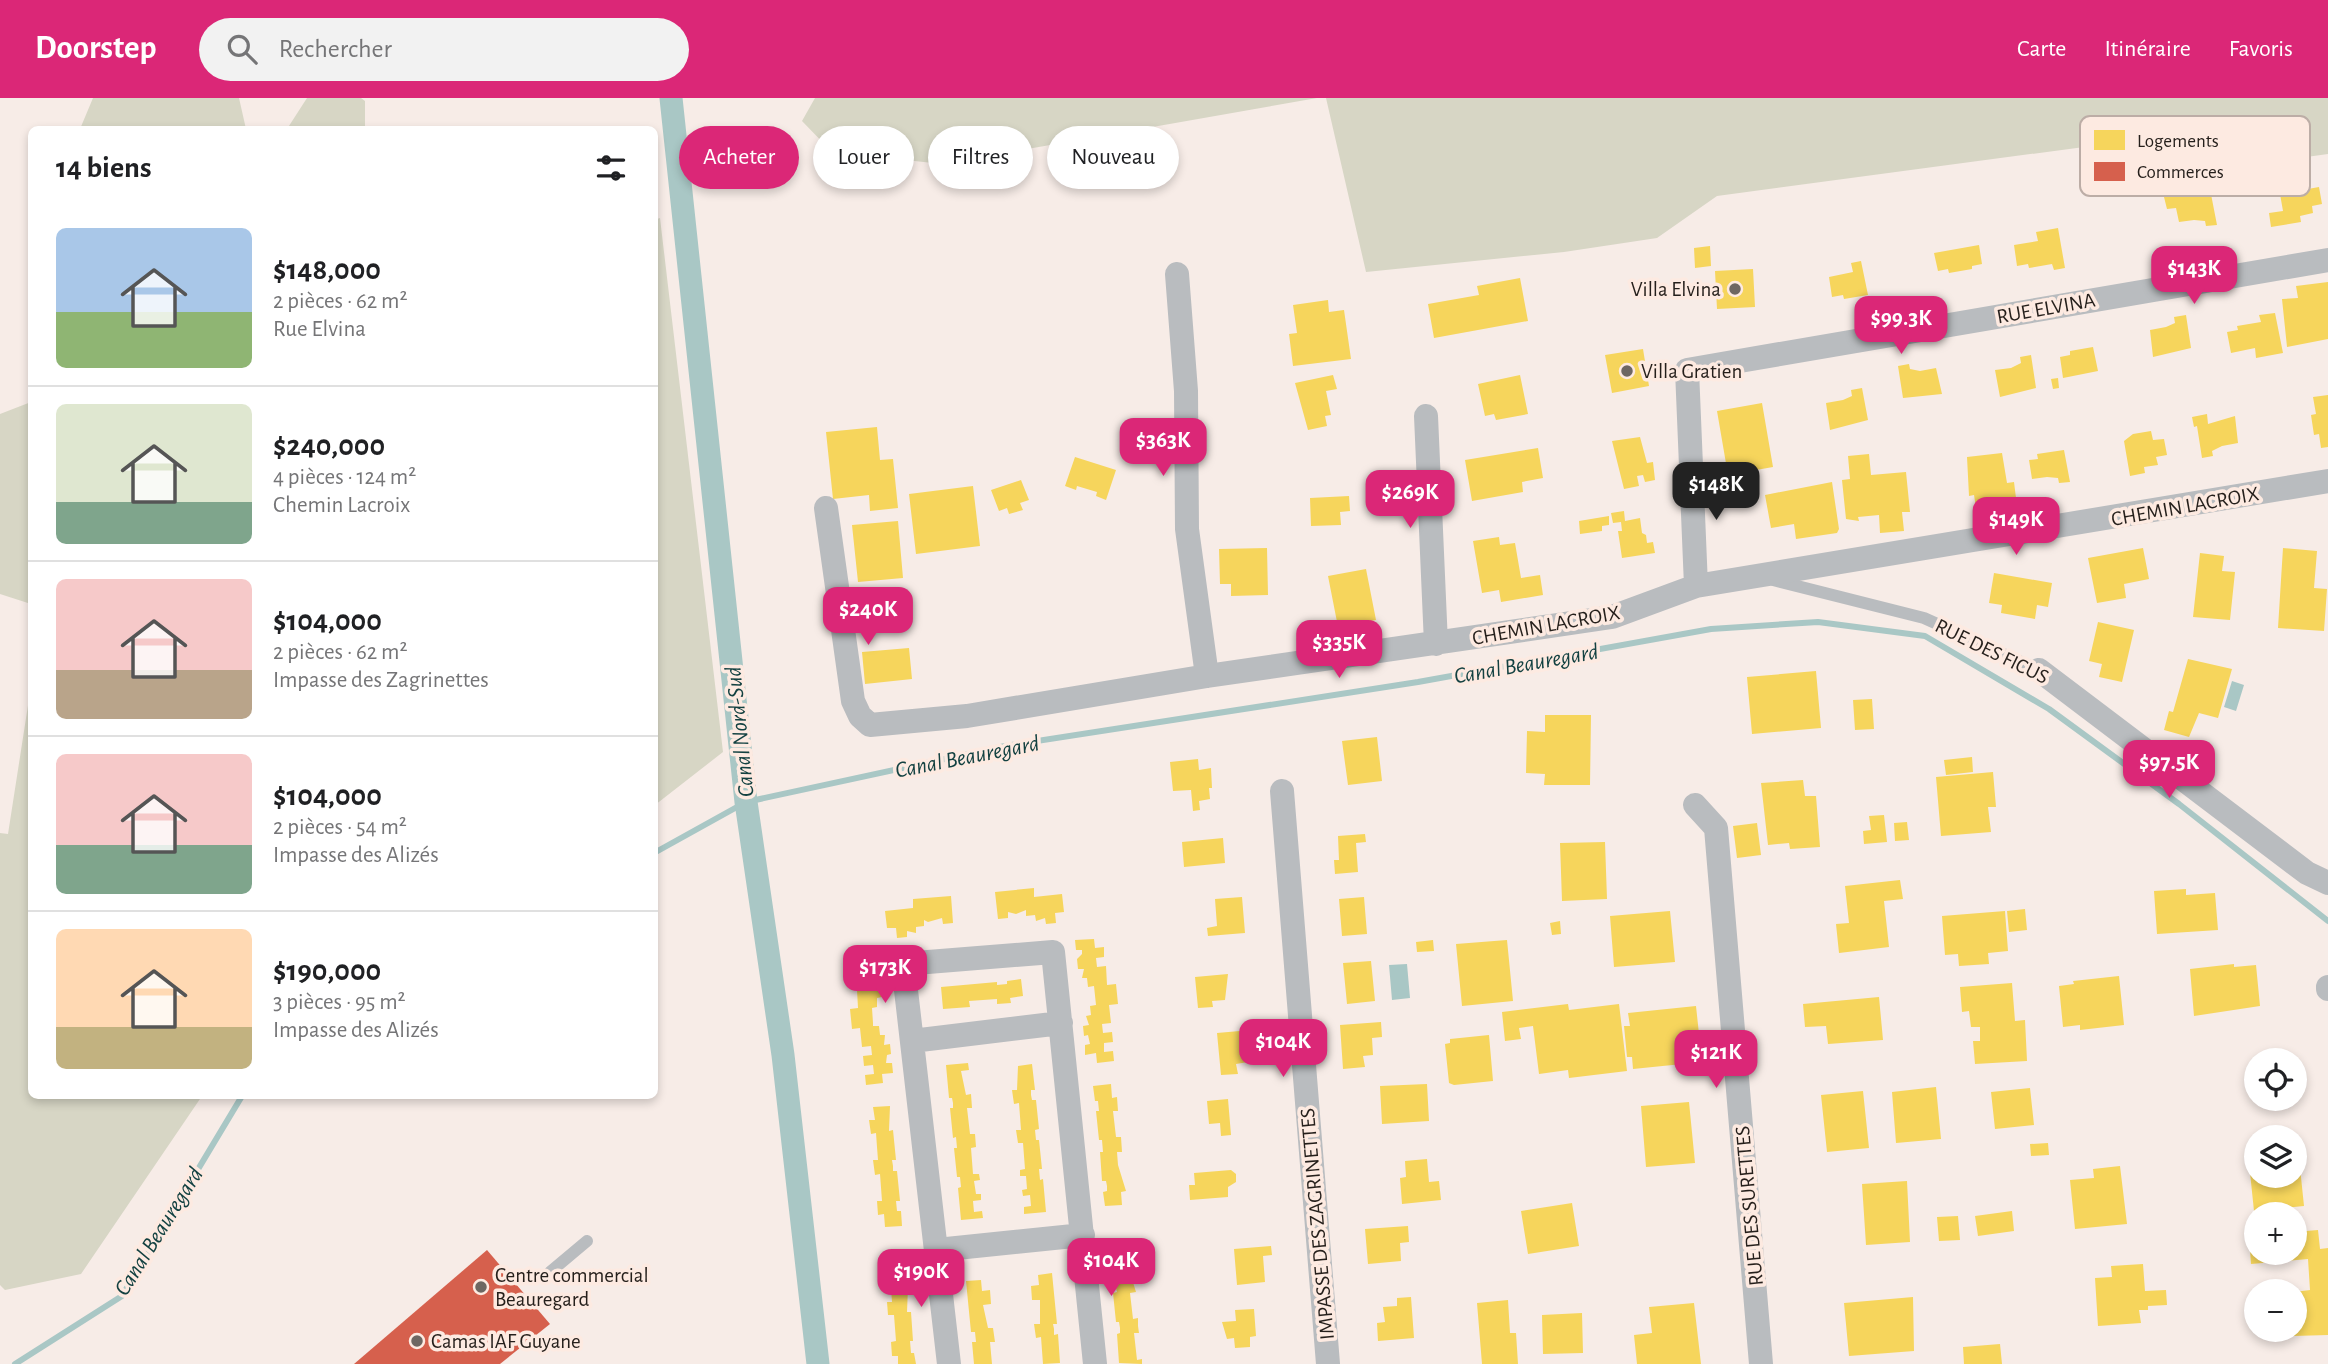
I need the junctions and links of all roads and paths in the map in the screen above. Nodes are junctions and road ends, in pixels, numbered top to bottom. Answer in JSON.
{"nodes":[{"id":1,"x":2328,"y":260,"type":"edge"},
{"id":2,"x":1177,"y":274,"type":"dead end"},
{"id":3,"x":1426,"y":416,"type":"dead end"},
{"id":4,"x":2328,"y":481,"type":"edge"},
{"id":5,"x":827,"y":508,"type":"dead end"},
{"id":6,"x":1763,"y":577,"type":"junction"},
{"id":7,"x":1696,"y":586,"type":"junction"},
{"id":8,"x":1436,"y":644,"type":"junction"},
{"id":9,"x":2039,"y":670,"type":"joint"},
{"id":10,"x":1208,"y":676,"type":"junction"},
{"id":11,"x":1282,"y":791,"type":"dead end"},
{"id":12,"x":1695,"y":805,"type":"dead end"},
{"id":13,"x":2328,"y":883,"type":"edge"},
{"id":14,"x":1061,"y":1023,"type":"junction"},
{"id":15,"x":912,"y":1041,"type":"junction"},
{"id":16,"x":1083,"y":1235,"type":"junction"},
{"id":17,"x":587,"y":1241,"type":"dead end"},
{"id":18,"x":937,"y":1250,"type":"junction"},
{"id":19,"x":550,"y":1272,"type":"dead end"},
{"id":20,"x":949,"y":1364,"type":"edge"},
{"id":21,"x":1094,"y":1364,"type":"edge"},
{"id":22,"x":1328,"y":1364,"type":"edge"},
{"id":23,"x":1761,"y":1364,"type":"edge"}],
"edges":[{"from":1,"to":7,"type":"street","name":"RUE ELVINA"},
{"from":2,"to":10,"type":"street"},
{"from":3,"to":8,"type":"street"},
{"from":4,"to":6,"type":"street","name":"CHEMIN LACROIX"},
{"from":5,"to":10,"type":"street","name":"CHEMIN LACROIX"},
{"from":6,"to":7,"type":"street","name":"CHEMIN LACROIX"},
{"from":6,"to":9,"type":"lane","name":"RUE DES FICUS"},
{"from":7,"to":8,"type":"street","name":"CHEMIN LACROIX"},
{"from":8,"to":10,"type":"street","name":"CHEMIN LACROIX"},
{"from":9,"to":13,"type":"street","name":"RUE DES FICUS"},
{"from":11,"to":22,"type":"street","name":"IMPASSE DES ZAGRINETTES"},
{"from":12,"to":23,"type":"street","name":"RUE DES SURETTES"},
{"from":14,"to":15,"type":"street"},
{"from":14,"to":15,"type":"street"},
{"from":14,"to":16,"type":"street"},
{"from":15,"to":18,"type":"street"},
{"from":16,"to":18,"type":"street"},
{"from":16,"to":21,"type":"street"},
{"from":17,"to":19,"type":"lane"},
{"from":18,"to":20,"type":"street"}]}
